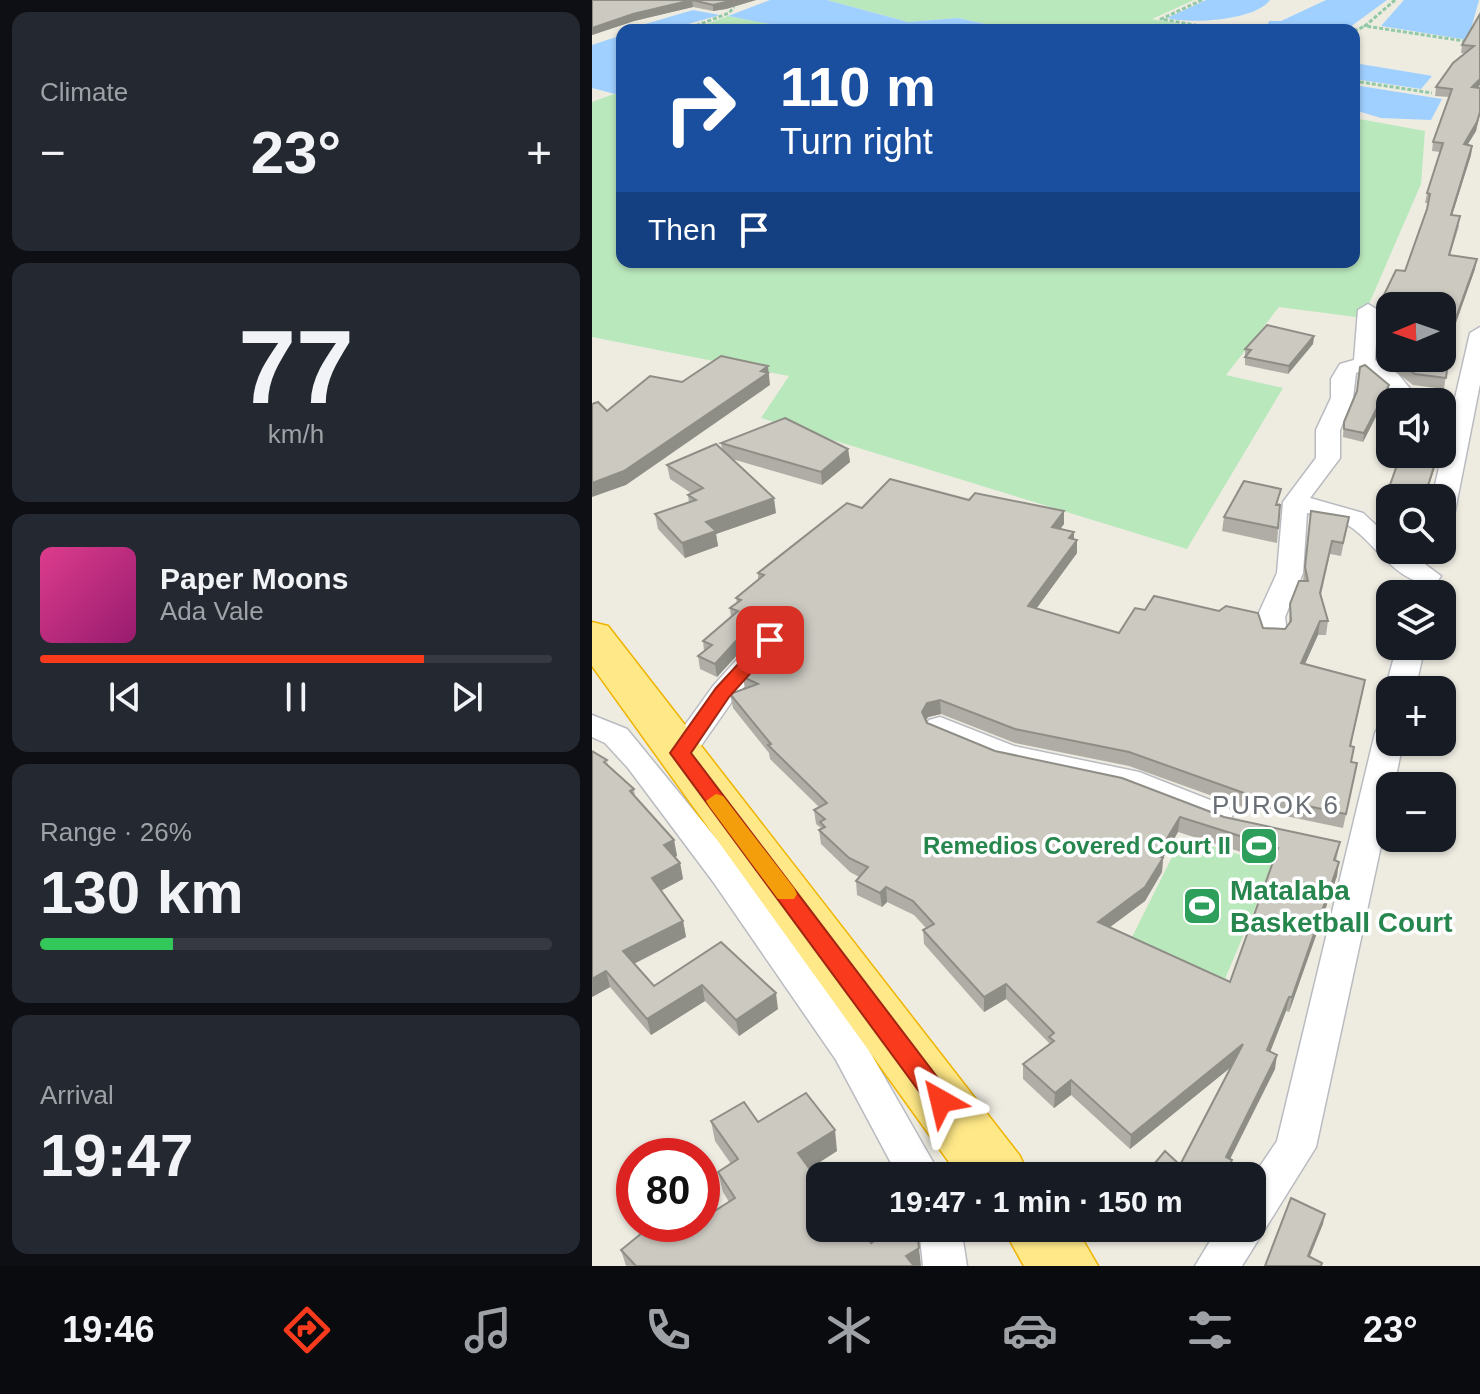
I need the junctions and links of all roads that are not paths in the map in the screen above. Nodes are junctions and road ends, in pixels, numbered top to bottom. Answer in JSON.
{"nodes":[{"id":1,"x":1368,"y":310,"type":"dead end"},
{"id":2,"x":1480,"y":333,"type":"edge"},
{"id":3,"x":1364,"y":363,"type":"junction"},
{"id":4,"x":1396,"y":388,"type":"edge"},
{"id":5,"x":1456,"y":421,"type":"edge"},
{"id":6,"x":1295,"y":502,"type":"junction"},
{"id":7,"x":1428,"y":573,"type":"edge"},
{"id":8,"x":1273,"y":633,"type":"edge"},
{"id":9,"x":592,"y":635,"type":"edge"},
{"id":10,"x":770,"y":640,"type":"edge"},
{"id":11,"x":650,"y":713,"type":"junction"},
{"id":12,"x":592,"y":725,"type":"edge"},
{"id":13,"x":940,"y":727,"type":"edge"},
{"id":14,"x":1381,"y":756,"type":"edge"},
{"id":15,"x":1250,"y":823,"type":"edge"},
{"id":16,"x":912,"y":1162,"type":"edge"},
{"id":17,"x":987,"y":1162,"type":"edge"},
{"id":18,"x":1266,"y":1192,"type":"edge"},
{"id":19,"x":942,"y":1242,"type":"edge"},
{"id":20,"x":1046,"y":1242,"type":"edge"},
{"id":21,"x":1233,"y":1242,"type":"edge"},
{"id":22,"x":945,"y":1266,"type":"edge"},
{"id":23,"x":1064,"y":1266,"type":"edge"},
{"id":24,"x":1217,"y":1266,"type":"edge"}],
"edges":[{"from":1,"to":3,"type":"street"},
{"from":2,"to":5,"type":"street"},
{"from":3,"to":4,"type":"street"},
{"from":3,"to":6,"type":"street"},
{"from":6,"to":7,"type":"street"},
{"from":6,"to":8,"type":"street"},
{"from":9,"to":11,"type":"highway"},
{"from":10,"to":11,"type":"street"},
{"from":11,"to":17,"type":"highway"},
{"from":12,"to":16,"type":"street"},
{"from":13,"to":15,"type":"street"},
{"from":14,"to":18,"type":"street"},
{"from":19,"to":22,"type":"street"},
{"from":20,"to":23,"type":"highway"},
{"from":21,"to":24,"type":"street"}]}
